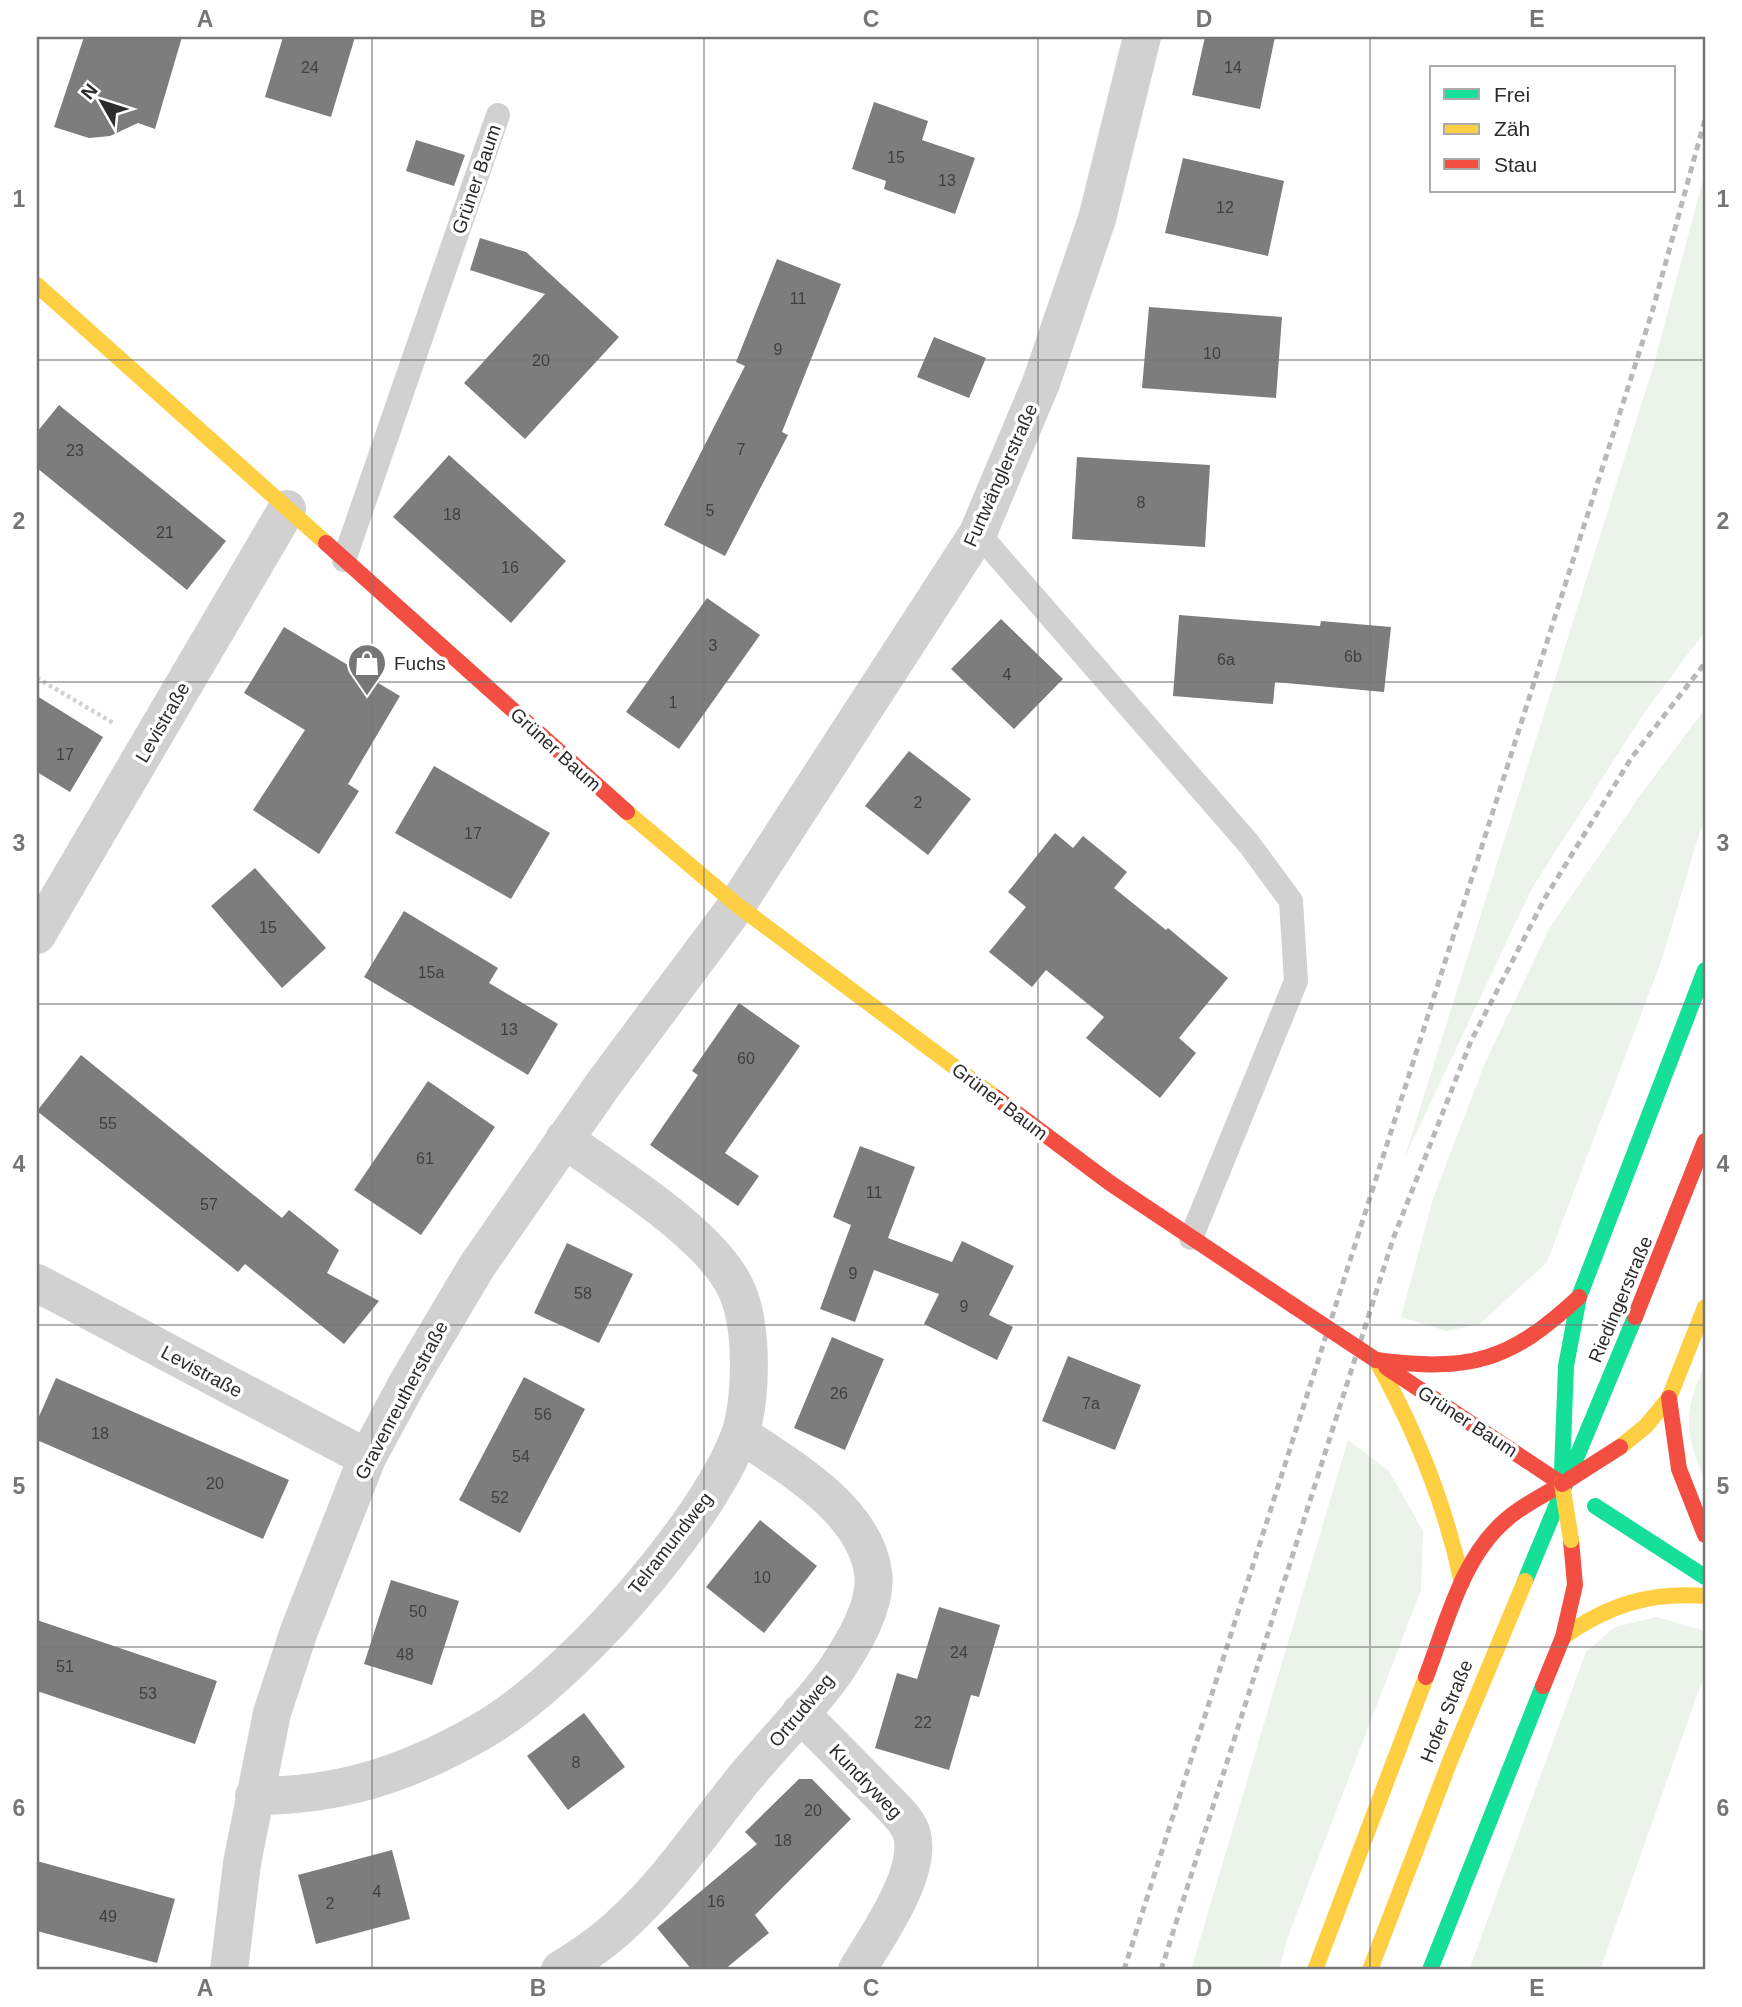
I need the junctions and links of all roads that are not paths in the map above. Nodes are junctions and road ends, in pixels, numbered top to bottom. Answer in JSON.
{"nodes":[{"id":1,"x":1142,"y":37,"type":"edge"},
{"id":2,"x":498,"y":114,"type":"dead end"},
{"id":3,"x":37,"y":285,"type":"edge"},
{"id":4,"x":287,"y":509,"type":"junction"},
{"id":5,"x":978,"y":533,"type":"junction"},
{"id":6,"x":344,"y":560,"type":"junction"},
{"id":7,"x":737,"y":905,"type":"junction"},
{"id":8,"x":37,"y":935,"type":"edge"},
{"id":9,"x":1705,"y":971,"type":"edge"},
{"id":10,"x":564,"y":1139,"type":"junction"},
{"id":11,"x":1705,"y":1141,"type":"edge"},
{"id":12,"x":1191,"y":1238,"type":"junction"},
{"id":13,"x":37,"y":1283,"type":"edge"},
{"id":14,"x":1578,"y":1297,"type":"junction"},
{"id":15,"x":1705,"y":1307,"type":"edge"},
{"id":16,"x":1376,"y":1360,"type":"junction"},
{"id":17,"x":1669,"y":1398,"type":"junction"},
{"id":18,"x":740,"y":1434,"type":"junction"},
{"id":19,"x":367,"y":1458,"type":"junction"},
{"id":20,"x":1565,"y":1477,"type":"junction"},
{"id":21,"x":1705,"y":1535,"type":"edge"},
{"id":22,"x":1705,"y":1577,"type":"edge"},
{"id":23,"x":1462,"y":1583,"type":"junction"},
{"id":24,"x":1705,"y":1596,"type":"edge"},
{"id":25,"x":1563,"y":1637,"type":"junction"},
{"id":26,"x":800,"y":1713,"type":"junction"},
{"id":27,"x":254,"y":1796,"type":"junction"},
{"id":28,"x":229,"y":1970,"type":"edge"},
{"id":29,"x":561,"y":1970,"type":"edge"},
{"id":30,"x":857,"y":1970,"type":"edge"},
{"id":31,"x":1314,"y":1970,"type":"edge"},
{"id":32,"x":1370,"y":1970,"type":"edge"},
{"id":33,"x":1430,"y":1970,"type":"edge"}],
"edges":[{"from":1,"to":5,"type":"street","name":"Furtwänglerstraße"},
{"from":2,"to":6,"type":"lane","name":"Grüner Baum"},
{"from":3,"to":4,"type":"main road","name":"Grüner Baum"},
{"from":4,"to":6,"type":"main road","name":"Grüner Baum"},
{"from":4,"to":8,"type":"street","name":"Levistraße"},
{"from":5,"to":7,"type":"street","name":"Furtwänglerstraße"},
{"from":5,"to":12,"type":"lane"},
{"from":6,"to":7,"type":"main road","name":"Grüner Baum"},
{"from":7,"to":10,"type":"street","name":"Gravenreutherstraße"},
{"from":7,"to":12,"type":"main road","name":"Grüner Baum"},
{"from":9,"to":14,"type":"main road"},
{"from":10,"to":18,"type":"street","name":"Telramundweg"},
{"from":10,"to":19,"type":"street","name":"Gravenreutherstraße"},
{"from":11,"to":20,"type":"main road","name":"Riedingerstraße"},
{"from":12,"to":16,"type":"main road","name":"Grüner Baum","bridge":true},
{"from":13,"to":19,"type":"street","name":"Levistraße"},
{"from":14,"to":16,"type":"main road"},
{"from":14,"to":20,"type":"main road"},
{"from":15,"to":17,"type":"main road"},
{"from":16,"to":20,"type":"main road","name":"Grüner Baum"},
{"from":16,"to":23,"type":"main road"},
{"from":17,"to":20,"type":"main road","bridge":true},
{"from":17,"to":21,"type":"main road"},
{"from":18,"to":26,"type":"street","name":"Ortrudweg"},
{"from":18,"to":27,"type":"street","name":"Telramundweg"},
{"from":19,"to":27,"type":"street","name":"Gravenreutherstraße"},
{"from":20,"to":22,"type":"main road","name":"Grüner Baum"},
{"from":20,"to":23,"type":"main road"},
{"from":20,"to":25,"type":"main road","bridge":true},
{"from":20,"to":32,"type":"main road","name":"Hofer Straße"},
{"from":23,"to":31,"type":"main road"},
{"from":24,"to":25,"type":"main road"},
{"from":25,"to":33,"type":"main road"},
{"from":26,"to":29,"type":"street","name":"Ortrudweg"},
{"from":26,"to":30,"type":"street","name":"Kundryweg"},
{"from":27,"to":28,"type":"street","name":"Gravenreutherstraße"}]}
